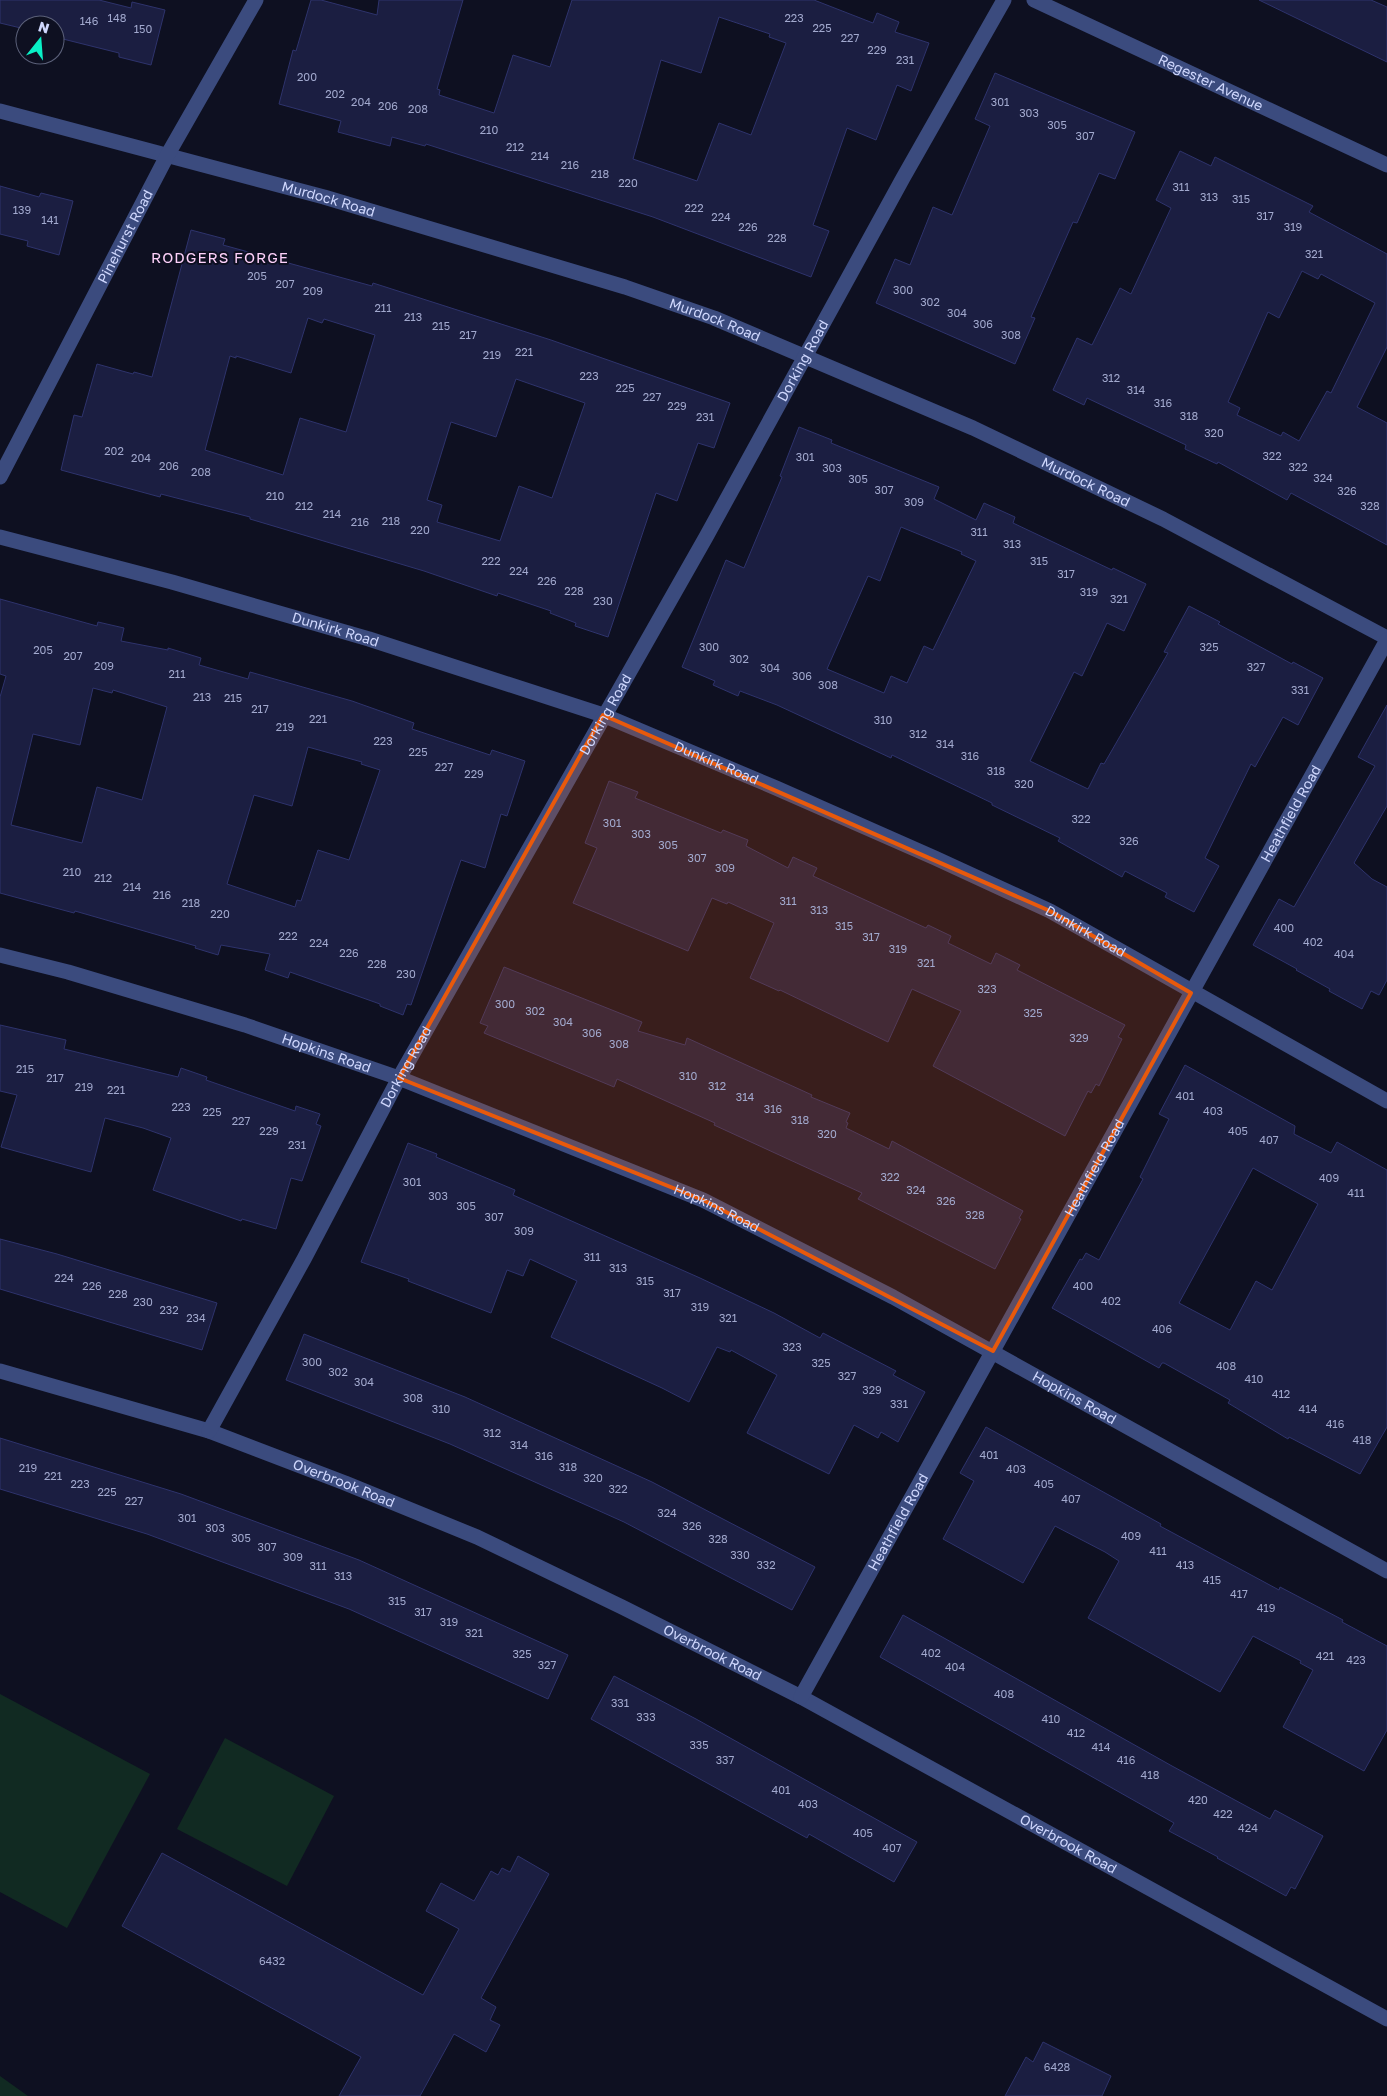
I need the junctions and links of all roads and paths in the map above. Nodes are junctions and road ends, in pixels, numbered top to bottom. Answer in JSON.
{"nodes":[{"id":1,"x":256,"y":0,"type":"edge"},
{"id":2,"x":1004,"y":0,"type":"edge"},
{"id":3,"x":1034,"y":0,"type":"edge"},
{"id":4,"x":0,"y":111,"type":"edge"},
{"id":5,"x":168,"y":154,"type":"junction"},
{"id":6,"x":1387,"y":165,"type":"edge"},
{"id":7,"x":804,"y":356,"type":"junction"},
{"id":8,"x":0,"y":477,"type":"edge"},
{"id":9,"x":0,"y":537,"type":"edge"},
{"id":10,"x":1387,"y":639,"type":"edge"},
{"id":11,"x":603,"y":715,"type":"junction"},
{"id":12,"x":0,"y":955,"type":"edge"},
{"id":13,"x":1191,"y":992,"type":"junction"},
{"id":14,"x":399,"y":1078,"type":"junction"},
{"id":15,"x":1387,"y":1101,"type":"edge"},
{"id":16,"x":992,"y":1351,"type":"junction"},
{"id":17,"x":0,"y":1371,"type":"edge"},
{"id":18,"x":209,"y":1431,"type":"junction"},
{"id":19,"x":1387,"y":1571,"type":"edge"},
{"id":20,"x":801,"y":1697,"type":"junction"},
{"id":21,"x":1387,"y":2019,"type":"edge"}],
"edges":[{"from":1,"to":5,"type":"street","name":"Pinehurst Road"},
{"from":2,"to":7,"type":"street","name":"Dorking Road"},
{"from":3,"to":6,"type":"street","name":"Regester Avenue"},
{"from":4,"to":5,"type":"street","name":"Murdock Road"},
{"from":5,"to":7,"type":"street","name":"Murdock Road"},
{"from":5,"to":8,"type":"street","name":"Pinehurst Road"},
{"from":7,"to":10,"type":"street","name":"Murdock Road"},
{"from":7,"to":11,"type":"street","name":"Dorking Road"},
{"from":9,"to":11,"type":"street","name":"Dunkirk Road"},
{"from":10,"to":13,"type":"street","name":"Heathfield Road"},
{"from":11,"to":13,"type":"street","name":"Dunkirk Road"},
{"from":11,"to":14,"type":"street","name":"Dorking Road"},
{"from":12,"to":14,"type":"street","name":"Hopkins Road"},
{"from":13,"to":15,"type":"street","name":"Dunkirk Road"},
{"from":13,"to":16,"type":"street","name":"Heathfield Road"},
{"from":14,"to":16,"type":"street","name":"Hopkins Road"},
{"from":14,"to":18,"type":"street","name":"Dorking Road"},
{"from":16,"to":19,"type":"street","name":"Hopkins Road"},
{"from":16,"to":20,"type":"street","name":"Heathfield Road"},
{"from":17,"to":18,"type":"street","name":"Overbrook Road"},
{"from":18,"to":20,"type":"street","name":"Overbrook Road"},
{"from":20,"to":21,"type":"street","name":"Overbrook Road"}]}
